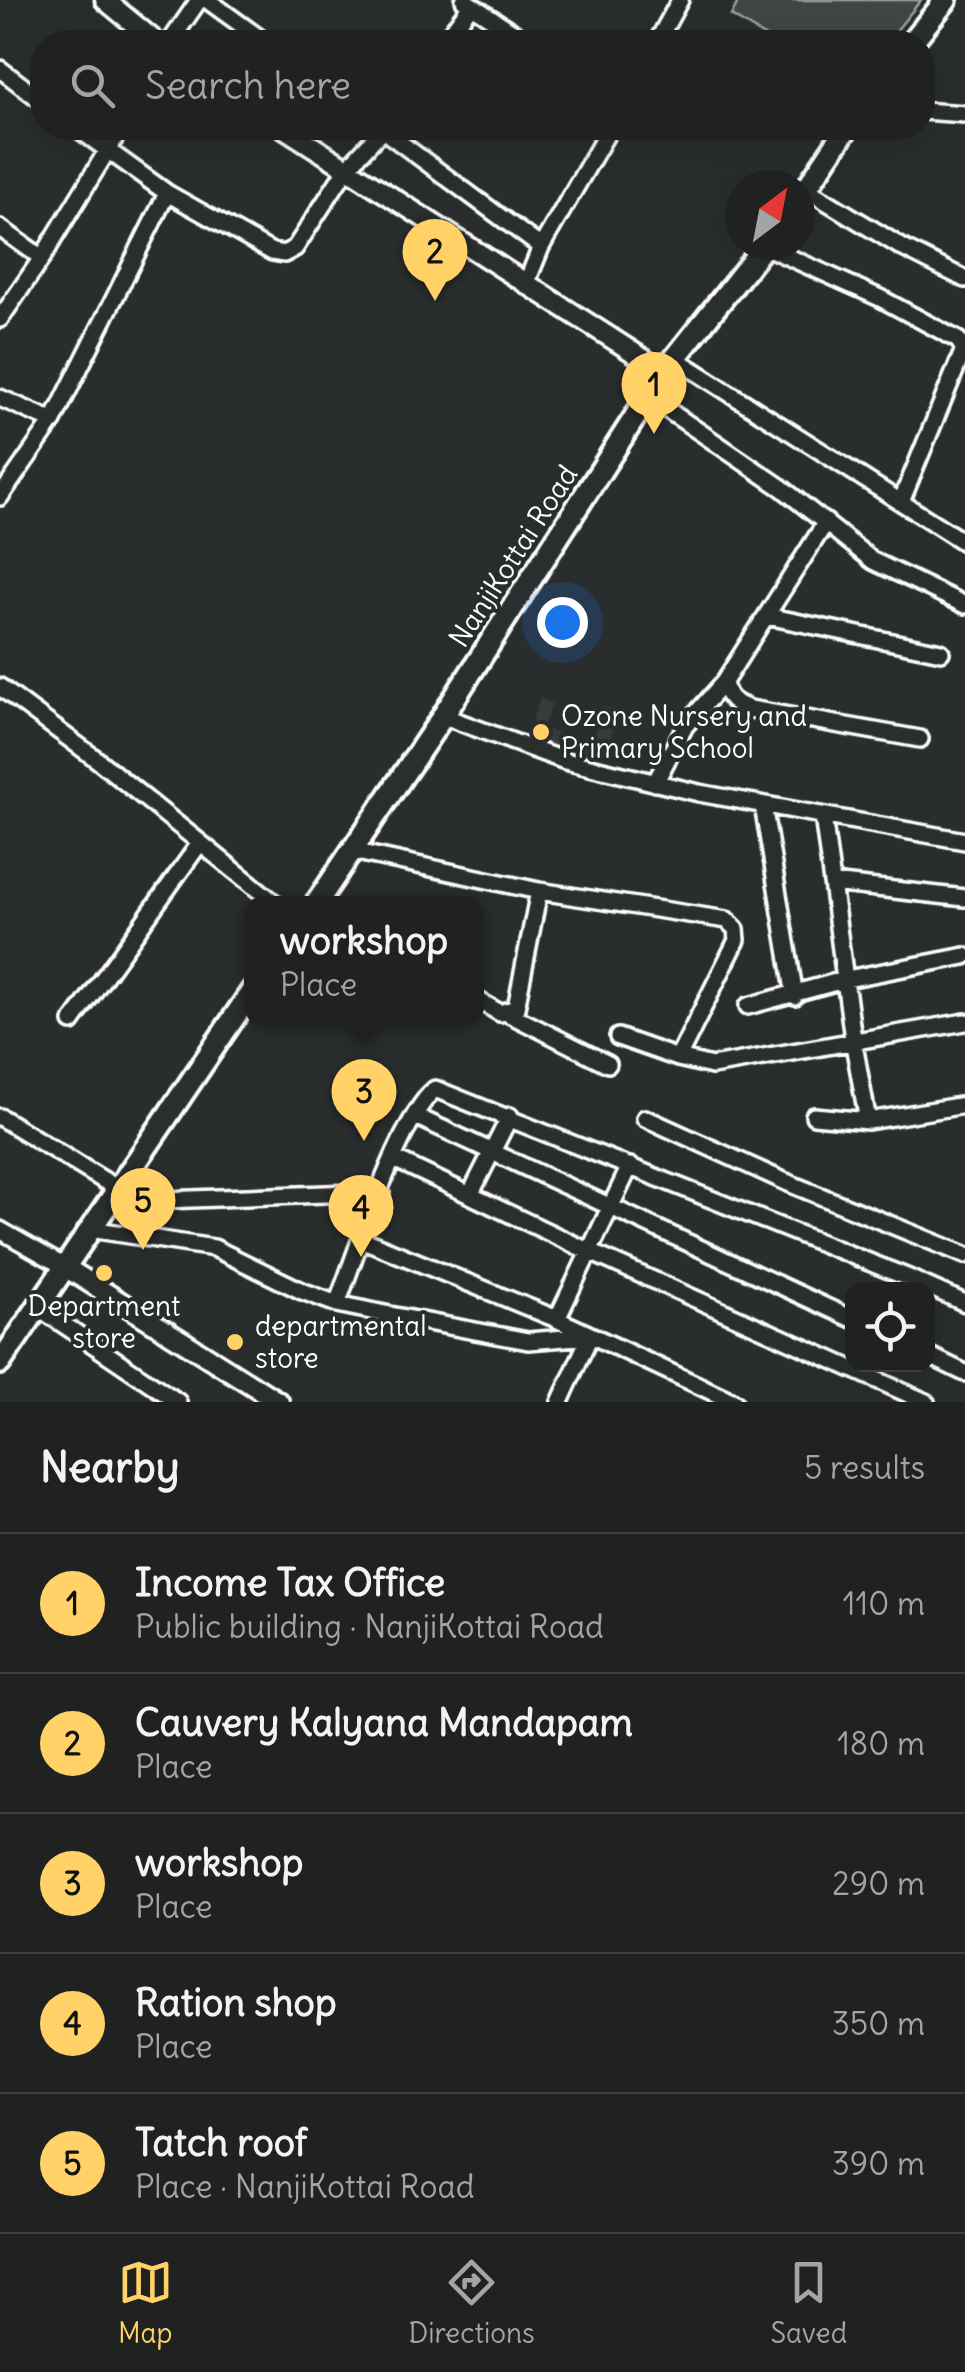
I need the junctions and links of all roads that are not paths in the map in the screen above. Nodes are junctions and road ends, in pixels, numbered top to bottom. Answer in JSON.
{"nodes":[{"id":1,"x":105,"y":0,"type":"edge"},
{"id":2,"x":199,"y":0,"type":"edge"},
{"id":3,"x":207,"y":0,"type":"edge"},
{"id":4,"x":680,"y":0,"type":"edge"},
{"id":5,"x":946,"y":0,"type":"edge"},
{"id":6,"x":467,"y":2,"type":"edge"},
{"id":7,"x":141,"y":30,"type":"edge"},
{"id":8,"x":178,"y":30,"type":"edge"},
{"id":9,"x":248,"y":30,"type":"edge"},
{"id":10,"x":451,"y":30,"type":"edge"},
{"id":11,"x":510,"y":30,"type":"edge"},
{"id":12,"x":664,"y":30,"type":"edge"},
{"id":13,"x":922,"y":30,"type":"edge"},
{"id":14,"x":0,"y":69,"type":"edge"},
{"id":15,"x":30,"y":92,"type":"edge"},
{"id":16,"x":935,"y":112,"type":"edge"},
{"id":17,"x":965,"y":114,"type":"edge"},
{"id":18,"x":93,"y":140,"type":"edge"},
{"id":19,"x":114,"y":140,"type":"edge"},
{"id":20,"x":303,"y":140,"type":"edge"},
{"id":21,"x":372,"y":140,"type":"edge"},
{"id":22,"x":398,"y":140,"type":"edge"},
{"id":23,"x":603,"y":140,"type":"edge"},
{"id":24,"x":839,"y":140,"type":"edge"},
{"id":25,"x":108,"y":151,"type":"junction"},
{"id":26,"x":347,"y":168,"type":"junction"},
{"id":27,"x":815,"y":176,"type":"edge"},
{"id":28,"x":167,"y":192,"type":"junction"},
{"id":29,"x":815,"y":200,"type":"edge"},
{"id":30,"x":0,"y":228,"type":"edge"},
{"id":31,"x":541,"y":246,"type":"junction"},
{"id":32,"x":42,"y":258,"type":"junction"},
{"id":33,"x":753,"y":260,"type":"edge"},
{"id":34,"x":795,"y":260,"type":"edge"},
{"id":35,"x":965,"y":279,"type":"edge"},
{"id":36,"x":526,"y":284,"type":"junction"},
{"id":37,"x":0,"y":319,"type":"edge"},
{"id":38,"x":670,"y":365,"type":"junction"},
{"id":39,"x":0,"y":398,"type":"edge"},
{"id":40,"x":650,"y":398,"type":"junction"},
{"id":41,"x":53,"y":421,"type":"junction"},
{"id":42,"x":0,"y":497,"type":"edge"},
{"id":43,"x":901,"y":502,"type":"junction"},
{"id":44,"x":826,"y":522,"type":"junction"},
{"id":45,"x":965,"y":543,"type":"edge"},
{"id":46,"x":965,"y":605,"type":"edge"},
{"id":47,"x":767,"y":616,"type":"junction"},
{"id":48,"x":941,"y":652,"type":"dead end"},
{"id":49,"x":724,"y":682,"type":"junction"},
{"id":50,"x":0,"y":687,"type":"edge"},
{"id":51,"x":443,"y":716,"type":"junction"},
{"id":52,"x":920,"y":739,"type":"dead end"},
{"id":53,"x":655,"y":783,"type":"junction"},
{"id":54,"x":763,"y":805,"type":"junction"},
{"id":55,"x":823,"y":816,"type":"junction"},
{"id":56,"x":965,"y":841,"type":"edge"},
{"id":57,"x":200,"y":843,"type":"junction"},
{"id":58,"x":352,"y":851,"type":"junction"},
{"id":59,"x":832,"y":883,"type":"junction"},
{"id":60,"x":539,"y":891,"type":"junction"},
{"id":61,"x":266,"y":896,"type":"edge"},
{"id":62,"x":321,"y":896,"type":"edge"},
{"id":63,"x":965,"y":898,"type":"edge"},
{"id":64,"x":965,"y":956,"type":"edge"},
{"id":65,"x":847,"y":980,"type":"junction"},
{"id":66,"x":795,"y":996,"type":"junction"},
{"id":67,"x":244,"y":1003,"type":"edge"},
{"id":68,"x":484,"y":1004,"type":"edge"},
{"id":69,"x":748,"y":1006,"type":"dead end"},
{"id":70,"x":508,"y":1013,"type":"junction"},
{"id":71,"x":72,"y":1022,"type":"dead end"},
{"id":72,"x":965,"y":1022,"type":"edge"},
{"id":73,"x":618,"y":1038,"type":"dead end"},
{"id":74,"x":853,"y":1039,"type":"junction"},
{"id":75,"x":678,"y":1058,"type":"junction"},
{"id":76,"x":608,"y":1064,"type":"dead end"},
{"id":77,"x":965,"y":1104,"type":"edge"},
{"id":78,"x":415,"y":1116,"type":"junction"},
{"id":79,"x":510,"y":1116,"type":"junction"},
{"id":80,"x":814,"y":1116,"type":"dead end"},
{"id":81,"x":0,"y":1117,"type":"edge"},
{"id":82,"x":644,"y":1118,"type":"dead end"},
{"id":83,"x":868,"y":1121,"type":"junction"},
{"id":84,"x":492,"y":1151,"type":"junction"},
{"id":85,"x":394,"y":1159,"type":"junction"},
{"id":86,"x":630,"y":1166,"type":"junction"},
{"id":87,"x":381,"y":1192,"type":"junction"},
{"id":88,"x":113,"y":1195,"type":"junction"},
{"id":89,"x":470,"y":1195,"type":"junction"},
{"id":90,"x":612,"y":1206,"type":"junction"},
{"id":91,"x":0,"y":1230,"type":"edge"},
{"id":92,"x":86,"y":1235,"type":"junction"},
{"id":93,"x":362,"y":1239,"type":"junction"},
{"id":94,"x":588,"y":1252,"type":"junction"},
{"id":95,"x":965,"y":1255,"type":"edge"},
{"id":96,"x":65,"y":1267,"type":"junction"},
{"id":97,"x":965,"y":1303,"type":"edge"},
{"id":98,"x":337,"y":1304,"type":"junction"},
{"id":99,"x":39,"y":1308,"type":"junction"},
{"id":100,"x":845,"y":1316,"type":"edge"},
{"id":101,"x":557,"y":1319,"type":"junction"},
{"id":102,"x":590,"y":1336,"type":"junction"},
{"id":103,"x":935,"y":1358,"type":"edge"},
{"id":104,"x":0,"y":1363,"type":"edge"},
{"id":105,"x":965,"y":1373,"type":"edge"},
{"id":106,"x":178,"y":1402,"type":"edge"},
{"id":107,"x":280,"y":1402,"type":"edge"},
{"id":108,"x":560,"y":1402,"type":"edge"},
{"id":109,"x":734,"y":1402,"type":"edge"},
{"id":110,"x":926,"y":1402,"type":"edge"}],
"edges":[{"from":1,"to":7,"type":"street"},
{"from":2,"to":8,"type":"street"},
{"from":3,"to":9,"type":"street"},
{"from":4,"to":12,"type":"street"},
{"from":5,"to":13,"type":"main road"},
{"from":6,"to":10,"type":"street"},
{"from":6,"to":11,"type":"street"},
{"from":14,"to":15,"type":"street"},
{"from":16,"to":17,"type":"street"},
{"from":18,"to":25,"type":"street"},
{"from":19,"to":25,"type":"street"},
{"from":20,"to":26,"type":"street"},
{"from":21,"to":26,"type":"street"},
{"from":22,"to":31,"type":"street"},
{"from":23,"to":31,"type":"street"},
{"from":24,"to":27,"type":"main road"},
{"from":25,"to":28,"type":"street"},
{"from":25,"to":32,"type":"street"},
{"from":26,"to":28,"type":"street"},
{"from":26,"to":36,"type":"street"},
{"from":28,"to":41,"type":"street"},
{"from":29,"to":35,"type":"street"},
{"from":30,"to":32,"type":"street"},
{"from":31,"to":36,"type":"street"},
{"from":32,"to":37,"type":"street"},
{"from":33,"to":38,"type":"main road","name":"NanjiKottai Road"},
{"from":34,"to":43,"type":"street"},
{"from":36,"to":38,"type":"street"},
{"from":38,"to":40,"type":"main road","name":"NanjiKottai Road"},
{"from":38,"to":43,"type":"street"},
{"from":39,"to":41,"type":"street"},
{"from":40,"to":44,"type":"street"},
{"from":40,"to":51,"type":"main road","name":"NanjiKottai Road"},
{"from":41,"to":42,"type":"street"},
{"from":43,"to":45,"type":"street"},
{"from":44,"to":46,"type":"street"},
{"from":44,"to":47,"type":"street"},
{"from":47,"to":48,"type":"street"},
{"from":47,"to":49,"type":"street"},
{"from":49,"to":52,"type":"street"},
{"from":49,"to":53,"type":"street"},
{"from":50,"to":57,"type":"street"},
{"from":51,"to":53,"type":"street"},
{"from":51,"to":58,"type":"main road","name":"NanjiKottai Road"},
{"from":53,"to":54,"type":"street"},
{"from":54,"to":55,"type":"street"},
{"from":54,"to":66,"type":"street"},
{"from":55,"to":56,"type":"street"},
{"from":55,"to":59,"type":"street"},
{"from":57,"to":61,"type":"street"},
{"from":57,"to":71,"type":"street"},
{"from":58,"to":60,"type":"street"},
{"from":58,"to":62,"type":"main road","name":"NanjiKottai Road"},
{"from":59,"to":63,"type":"street"},
{"from":59,"to":65,"type":"street"},
{"from":60,"to":70,"type":"street"},
{"from":60,"to":75,"type":"street"},
{"from":64,"to":65,"type":"street"},
{"from":65,"to":66,"type":"street"},
{"from":65,"to":74,"type":"street"},
{"from":66,"to":69,"type":"street"},
{"from":67,"to":88,"type":"main road"},
{"from":68,"to":70,"type":"street"},
{"from":70,"to":76,"type":"street"},
{"from":72,"to":74,"type":"street"},
{"from":73,"to":75,"type":"street"},
{"from":74,"to":75,"type":"street"},
{"from":74,"to":83,"type":"street"},
{"from":77,"to":83,"type":"street"},
{"from":78,"to":79,"type":"street"},
{"from":78,"to":84,"type":"street"},
{"from":78,"to":85,"type":"street"},
{"from":79,"to":84,"type":"street"},
{"from":79,"to":86,"type":"street"},
{"from":80,"to":83,"type":"street"},
{"from":81,"to":88,"type":"street"},
{"from":82,"to":95,"type":"street"},
{"from":84,"to":89,"type":"street"},
{"from":84,"to":90,"type":"street"},
{"from":85,"to":87,"type":"street"},
{"from":85,"to":89,"type":"street"},
{"from":86,"to":90,"type":"street"},
{"from":86,"to":97,"type":"street"},
{"from":87,"to":88,"type":"street"},
{"from":87,"to":93,"type":"street"},
{"from":88,"to":92,"type":"main road"},
{"from":89,"to":94,"type":"street"},
{"from":90,"to":94,"type":"street"},
{"from":90,"to":100,"type":"street"},
{"from":91,"to":96,"type":"street"},
{"from":92,"to":96,"type":"main road"},
{"from":92,"to":98,"type":"street"},
{"from":93,"to":98,"type":"street"},
{"from":93,"to":101,"type":"street"},
{"from":94,"to":101,"type":"street"},
{"from":94,"to":110,"type":"street"},
{"from":96,"to":99,"type":"main road"},
{"from":96,"to":107,"type":"street"},
{"from":98,"to":102,"type":"street"},
{"from":99,"to":104,"type":"main road"},
{"from":99,"to":106,"type":"street"},
{"from":101,"to":102,"type":"street"},
{"from":102,"to":108,"type":"street"},
{"from":102,"to":109,"type":"street"},
{"from":103,"to":105,"type":"street"}]}
